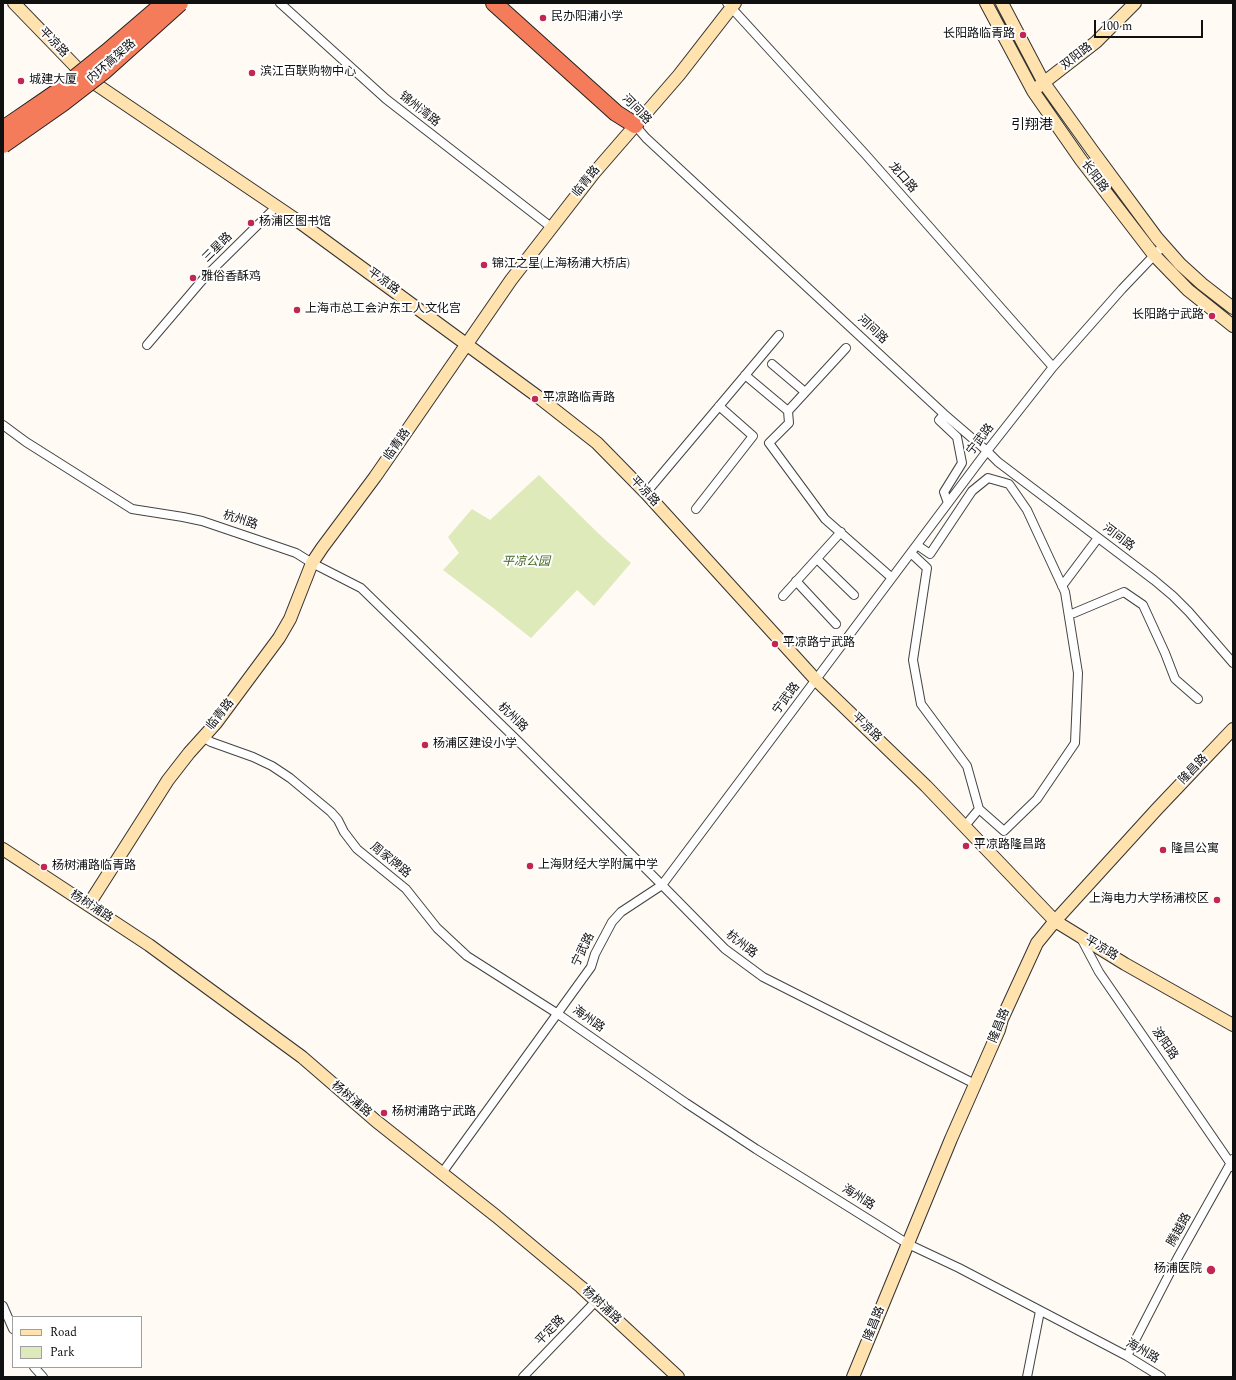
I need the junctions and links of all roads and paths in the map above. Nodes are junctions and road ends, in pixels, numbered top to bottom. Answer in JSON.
{"nodes":[{"id":1,"x":14,"y":3,"type":"edge"},
{"id":2,"x":164,"y":3,"type":"edge"},
{"id":3,"x":180,"y":3,"type":"edge"},
{"id":4,"x":280,"y":3,"type":"edge"},
{"id":5,"x":494,"y":3,"type":"edge"},
{"id":6,"x":504,"y":3,"type":"edge"},
{"id":7,"x":986,"y":3,"type":"edge"},
{"id":8,"x":1002,"y":3,"type":"edge"},
{"id":9,"x":1135,"y":3,"type":"edge"},
{"id":10,"x":731,"y":4,"type":"edge"},
{"id":11,"x":1044,"y":83,"type":"junction"},
{"id":12,"x":1033,"y":91,"type":"junction"},
{"id":13,"x":635,"y":125,"type":"junction"},
{"id":14,"x":3,"y":129,"type":"edge"},
{"id":15,"x":3,"y":145,"type":"edge"},
{"id":16,"x":277,"y":206,"type":"junction"},
{"id":17,"x":551,"y":227,"type":"junction"},
{"id":18,"x":1164,"y":246,"type":"junction"},
{"id":19,"x":1154,"y":255,"type":"junction"},
{"id":20,"x":1233,"y":308,"type":"edge"},
{"id":21,"x":1233,"y":326,"type":"edge"},
{"id":22,"x":779,"y":335,"type":"dead end"},
{"id":23,"x":147,"y":345,"type":"dead end"},
{"id":24,"x":467,"y":345,"type":"junction"},
{"id":25,"x":846,"y":348,"type":"dead end"},
{"id":26,"x":772,"y":364,"type":"dead end"},
{"id":27,"x":1053,"y":368,"type":"junction"},
{"id":28,"x":746,"y":375,"type":"junction"},
{"id":29,"x":805,"y":392,"type":"junction"},
{"id":30,"x":719,"y":406,"type":"junction"},
{"id":31,"x":788,"y":411,"type":"junction"},
{"id":32,"x":944,"y":414,"type":"junction"},
{"id":33,"x":3,"y":424,"type":"edge"},
{"id":34,"x":987,"y":451,"type":"junction"},
{"id":35,"x":646,"y":493,"type":"junction"},
{"id":36,"x":948,"y":503,"type":"junction"},
{"id":37,"x":696,"y":509,"type":"dead end"},
{"id":38,"x":840,"y":532,"type":"junction"},
{"id":39,"x":1098,"y":538,"type":"junction"},
{"id":40,"x":917,"y":545,"type":"junction"},
{"id":41,"x":911,"y":553,"type":"junction"},
{"id":42,"x":817,"y":559,"type":"junction"},
{"id":43,"x":312,"y":563,"type":"junction"},
{"id":44,"x":892,"y":578,"type":"junction"},
{"id":45,"x":796,"y":581,"type":"junction"},
{"id":46,"x":1062,"y":586,"type":"junction"},
{"id":47,"x":854,"y":595,"type":"dead end"},
{"id":48,"x":783,"y":596,"type":"dead end"},
{"id":49,"x":1074,"y":613,"type":"dead end"},
{"id":50,"x":836,"y":624,"type":"dead end"},
{"id":51,"x":1233,"y":663,"type":"edge"},
{"id":52,"x":816,"y":680,"type":"junction"},
{"id":53,"x":1198,"y":700,"type":"dead end"},
{"id":54,"x":1233,"y":729,"type":"edge"},
{"id":55,"x":203,"y":737,"type":"junction"},
{"id":56,"x":979,"y":809,"type":"junction"},
{"id":57,"x":964,"y":827,"type":"junction"},
{"id":58,"x":3,"y":849,"type":"edge"},
{"id":59,"x":662,"y":884,"type":"junction"},
{"id":60,"x":89,"y":904,"type":"junction"},
{"id":61,"x":1055,"y":921,"type":"junction"},
{"id":62,"x":1078,"y":935,"type":"junction"},
{"id":63,"x":558,"y":1014,"type":"junction"},
{"id":64,"x":1233,"y":1025,"type":"edge"},
{"id":65,"x":975,"y":1084,"type":"junction"},
{"id":66,"x":1232,"y":1163,"type":"edge"},
{"id":67,"x":442,"y":1173,"type":"junction"},
{"id":68,"x":908,"y":1244,"type":"junction"},
{"id":69,"x":596,"y":1301,"type":"junction"},
{"id":70,"x":3,"y":1306,"type":"edge"},
{"id":71,"x":1040,"y":1311,"type":"junction"},
{"id":72,"x":12,"y":1327,"type":"edge"},
{"id":73,"x":1127,"y":1356,"type":"junction"},
{"id":74,"x":35,"y":1368,"type":"edge"},
{"id":75,"x":43,"y":1377,"type":"edge"},
{"id":76,"x":522,"y":1377,"type":"edge"},
{"id":77,"x":678,"y":1377,"type":"edge"},
{"id":78,"x":853,"y":1377,"type":"edge"},
{"id":79,"x":1027,"y":1377,"type":"edge"},
{"id":80,"x":1161,"y":1377,"type":"edge"}],
"edges":[{"from":1,"to":16,"type":"main road","name":"平凉路"},
{"from":2,"to":14,"type":"highway","name":"内环高架路","bridge":true},
{"from":3,"to":15,"type":"highway","name":"内环高架路","bridge":true},
{"from":4,"to":17,"type":"street","name":"锦州湾路"},
{"from":5,"to":13,"type":"highway"},
{"from":6,"to":13,"type":"street","name":"河间路"},
{"from":7,"to":12,"type":"main road","name":"长阳路"},
{"from":8,"to":11,"type":"main road","name":"长阳路"},
{"from":9,"to":11,"type":"main road","name":"双阳路"},
{"from":10,"to":13,"type":"main road","name":"临青路"},
{"from":10,"to":27,"type":"street","name":"龙口路"},
{"from":11,"to":12,"type":"main road","name":"双阳路"},
{"from":11,"to":18,"type":"main road","name":"长阳路"},
{"from":12,"to":19,"type":"main road","name":"长阳路"},
{"from":13,"to":17,"type":"main road","name":"临青路"},
{"from":13,"to":32,"type":"street","name":"河间路"},
{"from":16,"to":23,"type":"street","name":"三星路"},
{"from":16,"to":24,"type":"main road","name":"平凉路"},
{"from":17,"to":24,"type":"main road","name":"临青路"},
{"from":18,"to":19,"type":"street","name":"宁武路"},
{"from":18,"to":20,"type":"main road","name":"长阳路"},
{"from":19,"to":21,"type":"main road","name":"长阳路"},
{"from":19,"to":27,"type":"street","name":"宁武路"},
{"from":22,"to":28,"type":"street"},
{"from":24,"to":35,"type":"main road","name":"平凉路"},
{"from":24,"to":43,"type":"main road","name":"临青路"},
{"from":25,"to":29,"type":"street"},
{"from":26,"to":29,"type":"street"},
{"from":27,"to":34,"type":"street","name":"宁武路"},
{"from":28,"to":30,"type":"street"},
{"from":28,"to":31,"type":"street"},
{"from":29,"to":31,"type":"street"},
{"from":30,"to":35,"type":"street"},
{"from":30,"to":37,"type":"street"},
{"from":31,"to":38,"type":"street"},
{"from":32,"to":34,"type":"street","name":"河间路"},
{"from":32,"to":36,"type":"street"},
{"from":33,"to":43,"type":"street","name":"杭州路"},
{"from":34,"to":36,"type":"street","name":"宁武路"},
{"from":34,"to":39,"type":"street","name":"河间路"},
{"from":35,"to":52,"type":"main road","name":"平凉路"},
{"from":36,"to":40,"type":"street","name":"宁武路"},
{"from":38,"to":42,"type":"street"},
{"from":38,"to":44,"type":"street"},
{"from":39,"to":46,"type":"street"},
{"from":39,"to":51,"type":"street","name":"河间路"},
{"from":40,"to":41,"type":"street","name":"宁武路"},
{"from":40,"to":46,"type":"street"},
{"from":41,"to":44,"type":"street","name":"宁武路"},
{"from":41,"to":56,"type":"street"},
{"from":42,"to":45,"type":"street"},
{"from":42,"to":47,"type":"street"},
{"from":43,"to":55,"type":"main road","name":"临青路"},
{"from":43,"to":59,"type":"street","name":"杭州路"},
{"from":44,"to":52,"type":"street","name":"宁武路"},
{"from":45,"to":48,"type":"street"},
{"from":45,"to":50,"type":"street"},
{"from":46,"to":56,"type":"street"},
{"from":49,"to":53,"type":"street"},
{"from":52,"to":57,"type":"main road","name":"平凉路"},
{"from":52,"to":59,"type":"street","name":"宁武路"},
{"from":54,"to":61,"type":"main road","name":"隆昌路"},
{"from":55,"to":60,"type":"main road","name":"临青路"},
{"from":55,"to":63,"type":"street","name":"周家牌路"},
{"from":56,"to":57,"type":"street"},
{"from":57,"to":61,"type":"main road","name":"平凉路"},
{"from":58,"to":60,"type":"main road","name":"杨树浦路"},
{"from":59,"to":63,"type":"street","name":"宁武路"},
{"from":59,"to":65,"type":"street","name":"杭州路"},
{"from":60,"to":67,"type":"main road","name":"杨树浦路"},
{"from":61,"to":62,"type":"main road","name":"平凉路"},
{"from":61,"to":65,"type":"main road","name":"隆昌路"},
{"from":62,"to":64,"type":"main road","name":"平凉路"},
{"from":62,"to":66,"type":"street","name":"波阳路"},
{"from":63,"to":67,"type":"street","name":"宁武路"},
{"from":63,"to":68,"type":"street","name":"海州路"},
{"from":65,"to":68,"type":"main road","name":"隆昌路"},
{"from":66,"to":73,"type":"street","name":"腾越路"},
{"from":67,"to":69,"type":"main road","name":"杨树浦路"},
{"from":68,"to":71,"type":"street","name":"海州路"},
{"from":68,"to":78,"type":"main road","name":"隆昌路"},
{"from":69,"to":76,"type":"street","name":"平定路"},
{"from":69,"to":77,"type":"main road","name":"杨树浦路"},
{"from":70,"to":72,"type":"street"},
{"from":71,"to":73,"type":"street","name":"海州路"},
{"from":71,"to":79,"type":"street"},
{"from":73,"to":80,"type":"street","name":"海州路"},
{"from":74,"to":75,"type":"street"}]}
